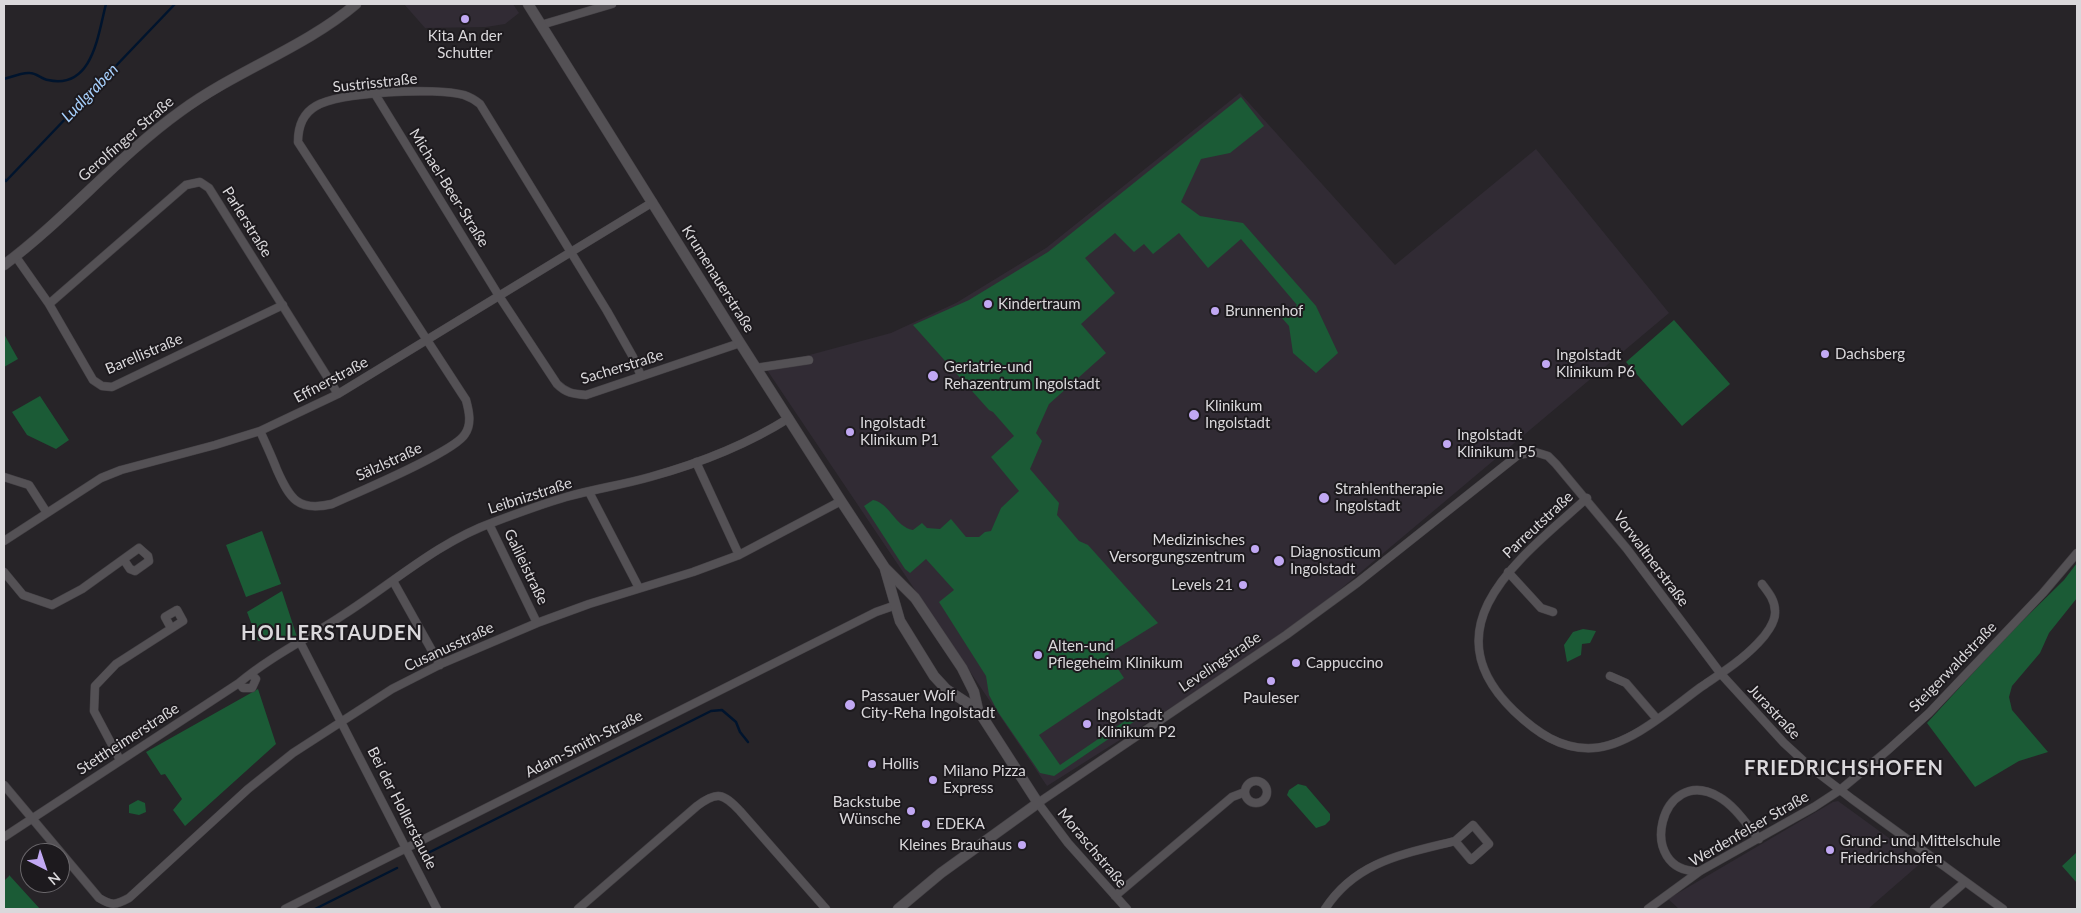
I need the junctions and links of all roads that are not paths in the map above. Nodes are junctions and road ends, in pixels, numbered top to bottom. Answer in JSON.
{"nodes":[{"id":1,"x":356,"y":4,"type":"edge"},
{"id":2,"x":528,"y":4,"type":"edge"},
{"id":3,"x":612,"y":4,"type":"edge"},
{"id":4,"x":541,"y":25,"type":"junction"},
{"id":5,"x":375,"y":94,"type":"junction"},
{"id":6,"x":653,"y":202,"type":"junction"},
{"id":7,"x":571,"y":252,"type":"junction"},
{"id":8,"x":16,"y":257,"type":"junction"},
{"id":9,"x":4,"y":265,"type":"edge"},
{"id":10,"x":499,"y":296,"type":"junction"},
{"id":11,"x":49,"y":304,"type":"junction"},
{"id":12,"x":283,"y":306,"type":"junction"},
{"id":13,"x":426,"y":342,"type":"junction"},
{"id":14,"x":740,"y":343,"type":"junction"},
{"id":15,"x":809,"y":360,"type":"dead end"},
{"id":16,"x":756,"y":368,"type":"junction"},
{"id":17,"x":641,"y":376,"type":"junction"},
{"id":18,"x":338,"y":394,"type":"junction"},
{"id":19,"x":790,"y":418,"type":"junction"},
{"id":20,"x":260,"y":431,"type":"junction"},
{"id":21,"x":696,"y":462,"type":"junction"},
{"id":22,"x":1556,"y":464,"type":"joint"},
{"id":23,"x":4,"y":477,"type":"edge"},
{"id":24,"x":589,"y":492,"type":"junction"},
{"id":25,"x":1586,"y":498,"type":"junction"},
{"id":26,"x":841,"y":501,"type":"junction"},
{"id":27,"x":47,"y":513,"type":"junction"},
{"id":28,"x":489,"y":524,"type":"junction"},
{"id":29,"x":4,"y":541,"type":"edge"},
{"id":30,"x":2077,"y":553,"type":"edge"},
{"id":31,"x":739,"y":555,"type":"junction"},
{"id":32,"x":124,"y":560,"type":"dead end"},
{"id":33,"x":885,"y":568,"type":"junction"},
{"id":34,"x":4,"y":572,"type":"edge"},
{"id":35,"x":1508,"y":572,"type":"junction"},
{"id":36,"x":392,"y":581,"type":"junction"},
{"id":37,"x":1762,"y":584,"type":"dead end"},
{"id":38,"x":639,"y":588,"type":"junction"},
{"id":39,"x":915,"y":598,"type":"junction"},
{"id":40,"x":896,"y":605,"type":"junction"},
{"id":41,"x":1553,"y":612,"type":"dead end"},
{"id":42,"x":538,"y":623,"type":"junction"},
{"id":43,"x":171,"y":628,"type":"dead end"},
{"id":44,"x":300,"y":642,"type":"junction"},
{"id":45,"x":440,"y":665,"type":"junction"},
{"id":46,"x":251,"y":674,"type":"junction"},
{"id":47,"x":1720,"y":674,"type":"junction"},
{"id":48,"x":1610,"y":676,"type":"dead end"},
{"id":49,"x":968,"y":680,"type":"junction"},
{"id":50,"x":239,"y":684,"type":"junction"},
{"id":51,"x":952,"y":693,"type":"junction"},
{"id":52,"x":978,"y":710,"type":"junction"},
{"id":53,"x":1658,"y":719,"type":"junction"},
{"id":54,"x":342,"y":720,"type":"junction"},
{"id":55,"x":120,"y":760,"type":"junction"},
{"id":56,"x":4,"y":785,"type":"edge"},
{"id":57,"x":1840,"y":790,"type":"junction"},
{"id":58,"x":1245,"y":792,"type":"dead end"},
{"id":59,"x":1038,"y":803,"type":"junction"},
{"id":60,"x":31,"y":817,"type":"junction"},
{"id":61,"x":4,"y":836,"type":"edge"},
{"id":62,"x":1759,"y":839,"type":"junction"},
{"id":63,"x":1455,"y":841,"type":"junction"},
{"id":64,"x":406,"y":848,"type":"junction"},
{"id":65,"x":1700,"y":871,"type":"junction"},
{"id":66,"x":1965,"y":882,"type":"junction"},
{"id":67,"x":1114,"y":896,"type":"junction"},
{"id":68,"x":285,"y":909,"type":"edge"},
{"id":69,"x":437,"y":909,"type":"edge"},
{"id":70,"x":578,"y":909,"type":"edge"},
{"id":71,"x":826,"y":909,"type":"edge"},
{"id":72,"x":898,"y":909,"type":"edge"},
{"id":73,"x":1127,"y":909,"type":"edge"},
{"id":74,"x":1325,"y":909,"type":"edge"},
{"id":75,"x":1648,"y":909,"type":"edge"},
{"id":76,"x":1934,"y":909,"type":"edge"},
{"id":77,"x":2002,"y":909,"type":"edge"}],
"edges":[{"from":1,"to":8,"type":"street","name":"Gerolfinger Straße"},
{"from":2,"to":4,"type":"street","name":"Krumenauerstraße"},
{"from":3,"to":4,"type":"street"},
{"from":4,"to":6,"type":"street","name":"Krumenauerstraße"},
{"from":5,"to":7,"type":"street","name":"Sustrisstraße"},
{"from":5,"to":10,"type":"street","name":"Michael-Beer-Straße"},
{"from":5,"to":13,"type":"street","name":"Sustrisstraße"},
{"from":6,"to":7,"type":"street","name":"Effnerstraße"},
{"from":6,"to":14,"type":"street","name":"Krumenauerstraße"},
{"from":7,"to":10,"type":"street","name":"Effnerstraße"},
{"from":7,"to":17,"type":"street","name":"Sustrisstraße"},
{"from":8,"to":9,"type":"street","name":"Gerolfinger Straße"},
{"from":8,"to":11,"type":"street","name":"Barellistraße"},
{"from":10,"to":13,"type":"street","name":"Effnerstraße"},
{"from":10,"to":17,"type":"street","name":"Sacherstraße"},
{"from":11,"to":12,"type":"street","name":"Barellistraße"},
{"from":11,"to":12,"type":"street","name":"Parlerstraße"},
{"from":12,"to":18,"type":"street","name":"Parlerstraße"},
{"from":13,"to":18,"type":"street","name":"Effnerstraße"},
{"from":13,"to":20,"type":"street","name":"Sälzlstraße"},
{"from":14,"to":16,"type":"street","name":"Krumenauerstraße"},
{"from":14,"to":17,"type":"street","name":"Sacherstraße"},
{"from":15,"to":16,"type":"street"},
{"from":16,"to":19,"type":"street","name":"Krumenauerstraße"},
{"from":18,"to":20,"type":"street","name":"Effnerstraße"},
{"from":19,"to":21,"type":"street","name":"Leibnizstraße"},
{"from":19,"to":26,"type":"street","name":"Krumenauerstraße"},
{"from":20,"to":27,"type":"street","name":"Effnerstraße"},
{"from":21,"to":24,"type":"street","name":"Leibnizstraße"},
{"from":21,"to":31,"type":"street"},
{"from":22,"to":25,"type":"street","name":"Vorwaltnerstraße"},
{"from":22,"to":59,"type":"street","name":"Levelingstraße"},
{"from":23,"to":27,"type":"street"},
{"from":24,"to":28,"type":"street","name":"Leibnizstraße"},
{"from":24,"to":38,"type":"street"},
{"from":25,"to":35,"type":"street","name":"Parreutstraße"},
{"from":25,"to":47,"type":"street","name":"Vorwaltnerstraße"},
{"from":26,"to":31,"type":"street","name":"Cusanusstraße"},
{"from":26,"to":33,"type":"street","name":"Krumenauerstraße"},
{"from":27,"to":29,"type":"street","name":"Effnerstraße"},
{"from":28,"to":36,"type":"street","name":"Leibnizstraße"},
{"from":28,"to":42,"type":"street","name":"Galileistraße"},
{"from":30,"to":57,"type":"street","name":"Steigerwaldstraße"},
{"from":31,"to":38,"type":"street","name":"Cusanusstraße"},
{"from":32,"to":34,"type":"street"},
{"from":33,"to":39,"type":"street","name":"Krumenauerstraße"},
{"from":33,"to":40,"type":"street","name":"Krumenauerstraße"},
{"from":35,"to":41,"type":"street","name":"Parreutstraße"},
{"from":35,"to":53,"type":"street","name":"Parreutstraße"},
{"from":36,"to":44,"type":"street","name":"Leibnizstraße"},
{"from":36,"to":45,"type":"street"},
{"from":37,"to":47,"type":"street","name":"Parreutstraße"},
{"from":38,"to":42,"type":"street","name":"Cusanusstraße"},
{"from":39,"to":40,"type":"street"},
{"from":39,"to":49,"type":"street","name":"Krumenauerstraße"},
{"from":40,"to":51,"type":"street","name":"Krumenauerstraße"},
{"from":40,"to":64,"type":"street","name":"Adam-Smith-Straße"},
{"from":42,"to":45,"type":"street","name":"Cusanusstraße"},
{"from":43,"to":55,"type":"street"},
{"from":44,"to":46,"type":"street","name":"Stettheimerstraße"},
{"from":44,"to":54,"type":"street","name":"Bei der Hollerstaude"},
{"from":45,"to":54,"type":"street","name":"Cusanusstraße"},
{"from":46,"to":50,"type":"street","name":"Stettheimerstraße"},
{"from":46,"to":50,"type":"street","name":"Stettheimerstraße"},
{"from":47,"to":53,"type":"street","name":"Parreutstraße"},
{"from":47,"to":57,"type":"street","name":"Jurastraße"},
{"from":48,"to":53,"type":"street"},
{"from":49,"to":51,"type":"street"},
{"from":49,"to":52,"type":"street","name":"Krumenauerstraße"},
{"from":50,"to":55,"type":"street","name":"Stettheimerstraße"},
{"from":51,"to":52,"type":"street","name":"Krumenauerstraße"},
{"from":52,"to":59,"type":"street","name":"Krumenauerstraße"},
{"from":54,"to":60,"type":"street","name":"Cusanusstraße"},
{"from":54,"to":64,"type":"street","name":"Bei der Hollerstaude"},
{"from":55,"to":60,"type":"street","name":"Stettheimerstraße"},
{"from":56,"to":60,"type":"street"},
{"from":57,"to":62,"type":"street","name":"Werdenfelser Straße"},
{"from":57,"to":66,"type":"street","name":"Jurastraße"},
{"from":58,"to":67,"type":"street"},
{"from":59,"to":67,"type":"street","name":"Moraschstraße"},
{"from":59,"to":72,"type":"street","name":"Levelingstraße"},
{"from":60,"to":61,"type":"street","name":"Stettheimerstraße"},
{"from":62,"to":65,"type":"street","name":"Werdenfelser Straße"},
{"from":62,"to":65,"type":"street"},
{"from":63,"to":63,"type":"street"},
{"from":63,"to":74,"type":"street"},
{"from":64,"to":68,"type":"street","name":"Adam-Smith-Straße"},
{"from":64,"to":69,"type":"street","name":"Bei der Hollerstaude"},
{"from":65,"to":75,"type":"street","name":"Werdenfelser Straße"},
{"from":66,"to":76,"type":"street"},
{"from":66,"to":77,"type":"street","name":"Jurastraße"},
{"from":67,"to":73,"type":"street","name":"Moraschstraße"},
{"from":70,"to":71,"type":"street"}]}
